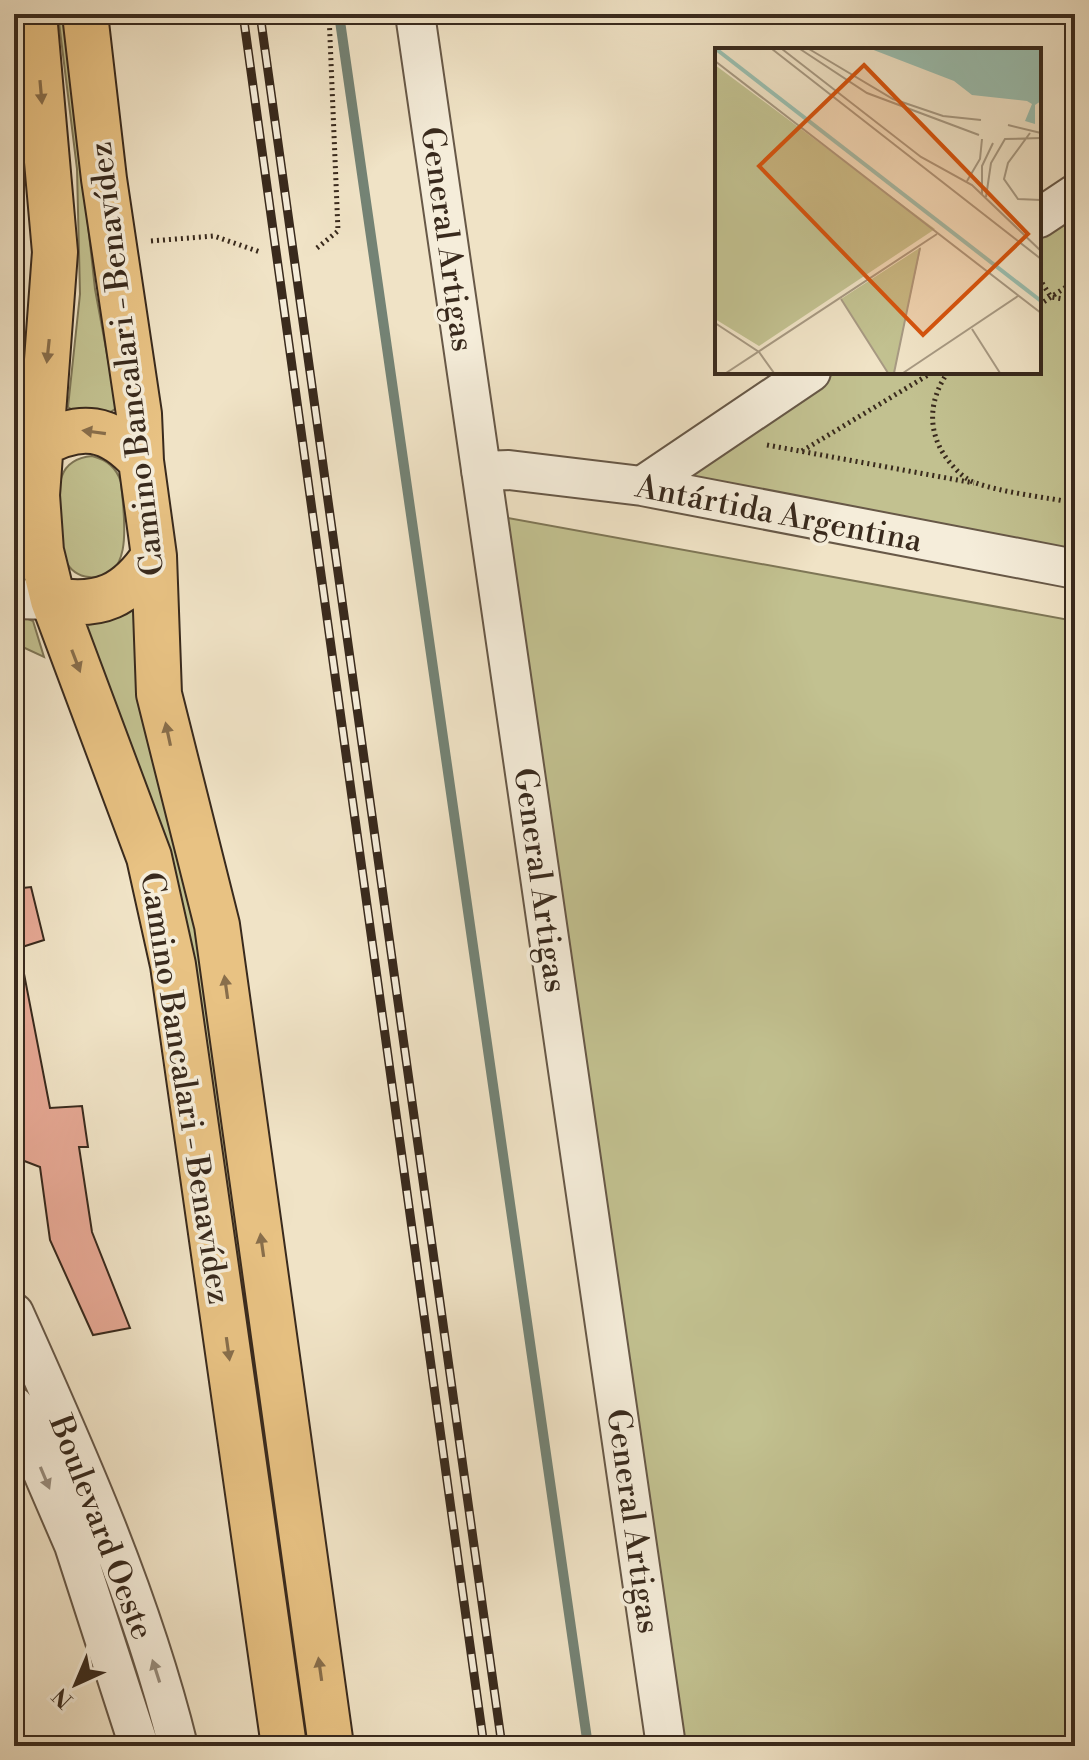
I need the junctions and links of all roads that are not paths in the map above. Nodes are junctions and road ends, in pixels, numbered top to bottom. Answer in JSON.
{"nodes":[{"id":1,"x":34,"y":14,"type":"edge"},
{"id":2,"x":85,"y":14,"type":"edge"},
{"id":3,"x":415,"y":14,"type":"edge"},
{"id":4,"x":1075,"y":194,"type":"edge"},
{"id":5,"x":1041,"y":217,"type":"edge"},
{"id":6,"x":808,"y":374,"type":"edge"},
{"id":7,"x":32,"y":428,"type":"edge"},
{"id":8,"x":141,"y":461,"type":"junction"},
{"id":9,"x":481,"y":471,"type":"junction"},
{"id":10,"x":14,"y":485,"type":"edge"},
{"id":11,"x":642,"y":486,"type":"junction"},
{"id":12,"x":154,"y":556,"type":"junction"},
{"id":13,"x":1075,"y":569,"type":"edge"},
{"id":14,"x":33,"y":600,"type":"edge"},
{"id":15,"x":14,"y":1313,"type":"edge"},
{"id":16,"x":24,"y":1364,"type":"edge"},
{"id":17,"x":14,"y":1406,"type":"edge"},
{"id":18,"x":139,"y":1746,"type":"edge"},
{"id":19,"x":178,"y":1746,"type":"edge"},
{"id":20,"x":284,"y":1746,"type":"edge"},
{"id":21,"x":331,"y":1746,"type":"edge"},
{"id":22,"x":666,"y":1746,"type":"edge"}],
"edges":[{"from":1,"to":7,"type":"main road","name":"Camino Bancalari - Benavídez","one_way":true},
{"from":2,"to":8,"type":"main road","name":"Camino Bancalari - Benavídez"},
{"from":3,"to":9,"type":"street","name":"General Artigas"},
{"from":4,"to":5,"type":"street"},
{"from":6,"to":11,"type":"street"},
{"from":8,"to":7,"type":"main road","one_way":true},
{"from":7,"to":10,"type":"street"},
{"from":7,"to":14,"type":"main road","name":"Camino Bancalari - Benavídez"},
{"from":8,"to":12,"type":"main road","name":"Camino Bancalari - Benavídez"},
{"from":9,"to":11,"type":"street","name":"Antártida Argentina"},
{"from":9,"to":22,"type":"street","name":"General Artigas"},
{"from":11,"to":13,"type":"street","name":"Antártida Argentina"},
{"from":12,"to":14,"type":"main road"},
{"from":21,"to":12,"type":"main road","name":"Camino Bancalari - Benavídez","one_way":true},
{"from":14,"to":20,"type":"main road","name":"Camino Bancalari - Benavídez","one_way":true},
{"from":15,"to":16,"type":"street","name":"Boulevard Oeste"},
{"from":19,"to":16,"type":"street","name":"Boulevard Oeste","one_way":true},
{"from":17,"to":18,"type":"street","name":"Boulevard Oeste","one_way":true}]}
